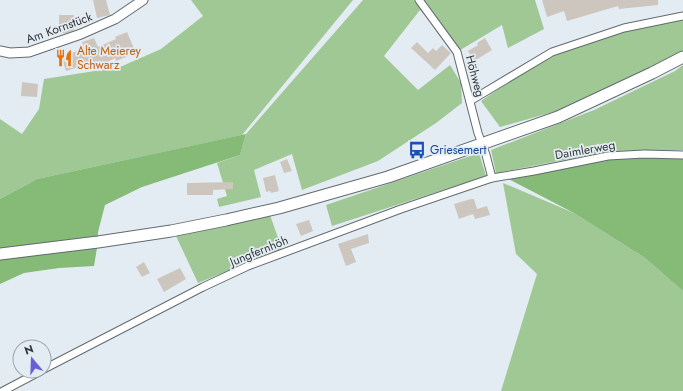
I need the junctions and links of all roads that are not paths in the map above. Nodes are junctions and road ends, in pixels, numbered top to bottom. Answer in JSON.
{"nodes":[{"id":1,"x":143,"y":0,"type":"edge"},
{"id":2,"x":419,"y":0,"type":"edge"},
{"id":3,"x":683,"y":16,"type":"edge"},
{"id":4,"x":0,"y":51,"type":"edge"},
{"id":5,"x":683,"y":57,"type":"edge"},
{"id":6,"x":470,"y":101,"type":"junction"},
{"id":7,"x":482,"y":144,"type":"junction"},
{"id":8,"x":683,"y":155,"type":"edge"},
{"id":9,"x":492,"y":178,"type":"junction"},
{"id":10,"x":0,"y":254,"type":"edge"},
{"id":11,"x":52,"y":365,"type":"edge"},
{"id":12,"x":26,"y":379,"type":"edge"},
{"id":13,"x":3,"y":391,"type":"edge"}],
"edges":[{"from":1,"to":4,"type":"street","name":"Am Kornstück"},
{"from":2,"to":6,"type":"street","name":"Höhweg"},
{"from":3,"to":6,"type":"street"},
{"from":5,"to":7,"type":"main road"},
{"from":6,"to":7,"type":"street","name":"Höhweg"},
{"from":7,"to":9,"type":"street","name":"Höhweg"},
{"from":7,"to":10,"type":"main road"},
{"from":8,"to":9,"type":"street","name":"Daimlerweg"},
{"from":9,"to":11,"type":"street","name":"Jungfernhöh"},
{"from":12,"to":13,"type":"street"}]}
